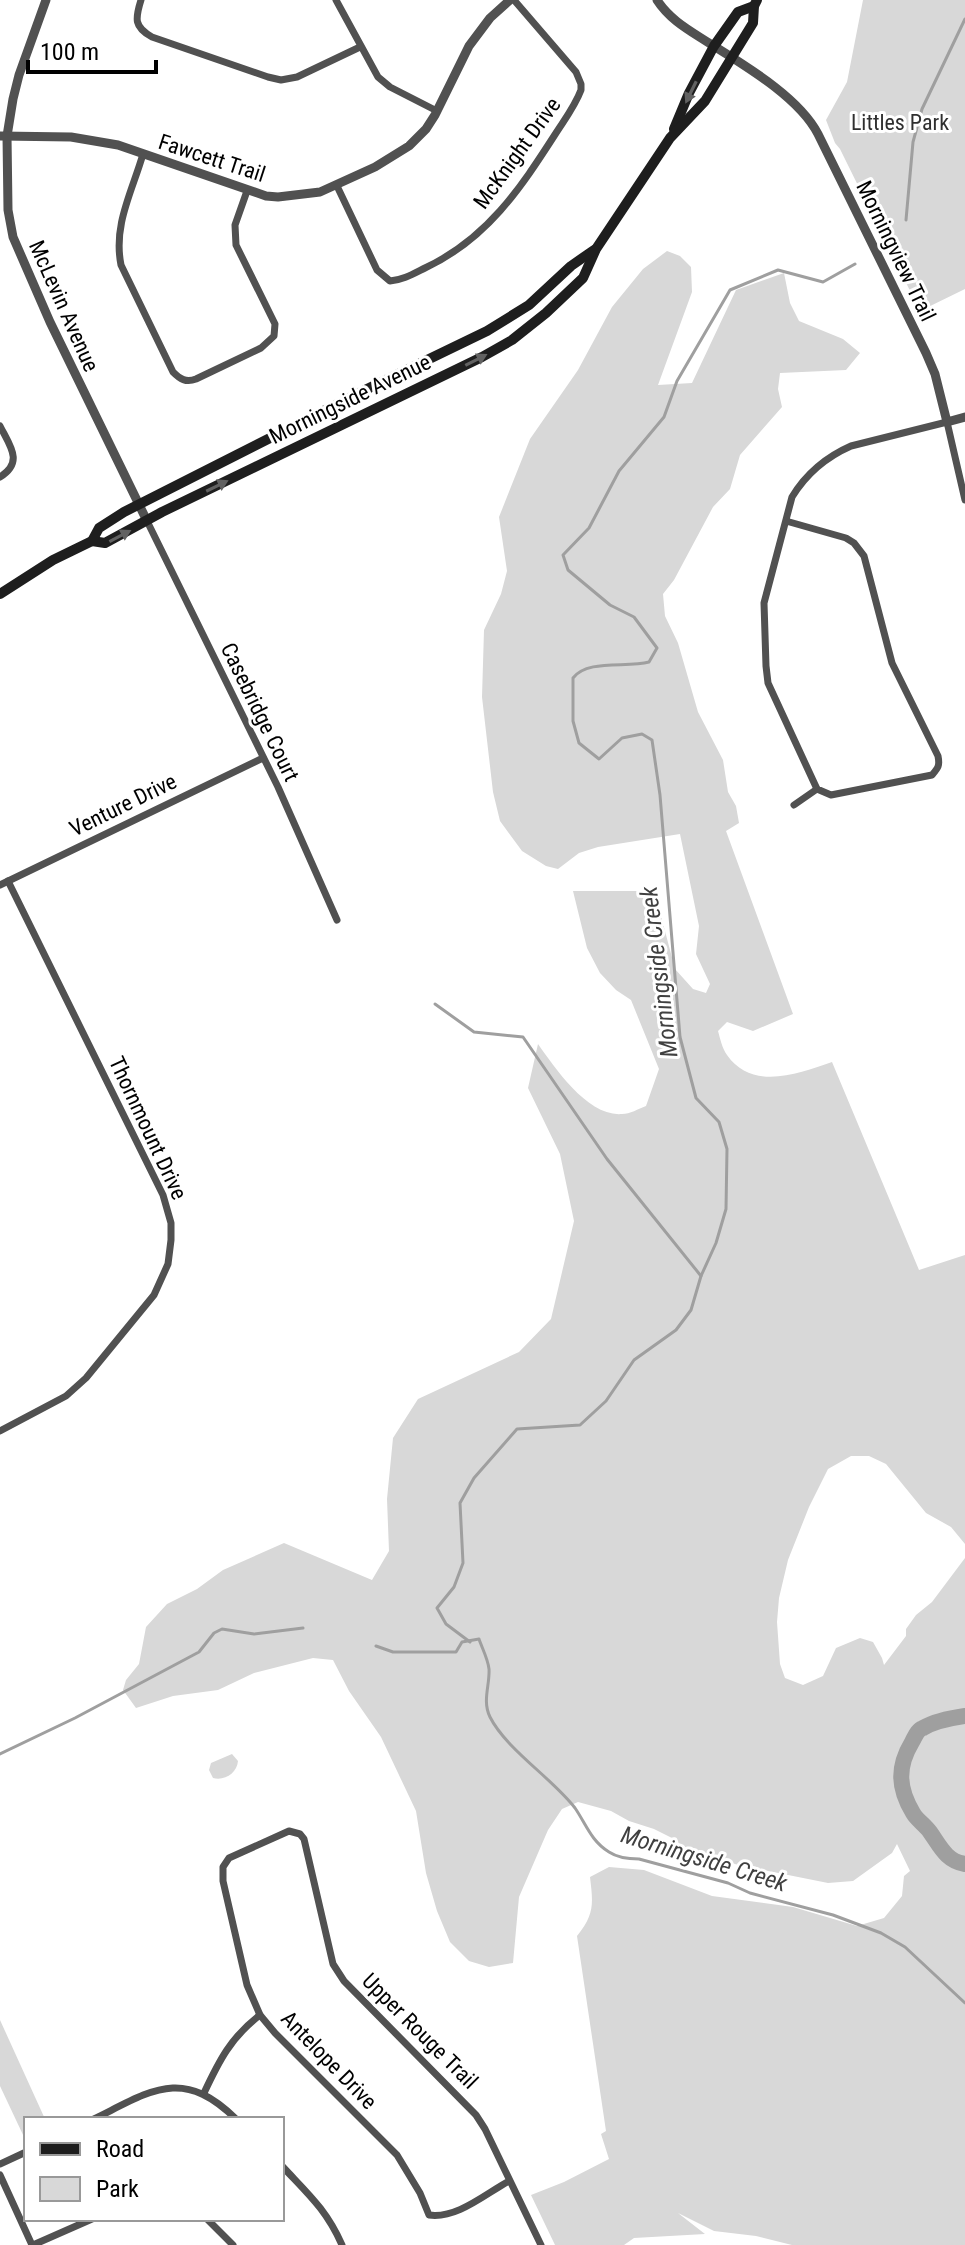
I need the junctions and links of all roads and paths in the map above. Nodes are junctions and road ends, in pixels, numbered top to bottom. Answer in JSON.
{"nodes":[{"id":1,"x":46,"y":0,"type":"edge"},
{"id":2,"x":141,"y":0,"type":"edge"},
{"id":3,"x":336,"y":0,"type":"edge"},
{"id":4,"x":512,"y":0,"type":"edge"},
{"id":5,"x":657,"y":0,"type":"edge"},
{"id":6,"x":756,"y":3,"type":"edge"},
{"id":7,"x":714,"y":46,"type":"junction"},
{"id":8,"x":360,"y":47,"type":"junction"},
{"id":9,"x":730,"y":57,"type":"junction"},
{"id":10,"x":437,"y":111,"type":"junction"},
{"id":11,"x":4,"y":136,"type":"edge"},
{"id":12,"x":670,"y":138,"type":"junction"},
{"id":13,"x":143,"y":154,"type":"junction"},
{"id":14,"x":337,"y":186,"type":"junction"},
{"id":15,"x":247,"y":191,"type":"junction"},
{"id":16,"x":596,"y":249,"type":"junction"},
{"id":17,"x":965,"y":417,"type":"edge"},
{"id":18,"x":947,"y":422,"type":"junction"},
{"id":19,"x":0,"y":426,"type":"edge"},
{"id":20,"x":0,"y":477,"type":"edge"},
{"id":21,"x":965,"y":500,"type":"edge"},
{"id":22,"x":139,"y":505,"type":"junction"},
{"id":23,"x":147,"y":521,"type":"junction"},
{"id":24,"x":786,"y":521,"type":"junction"},
{"id":25,"x":92,"y":541,"type":"junction"},
{"id":26,"x":0,"y":594,"type":"edge"},
{"id":27,"x":263,"y":758,"type":"junction"},
{"id":28,"x":817,"y":789,"type":"junction"},
{"id":29,"x":794,"y":805,"type":"dead end"},
{"id":30,"x":4,"y":883,"type":"edge"},
{"id":31,"x":337,"y":920,"type":"dead end"},
{"id":32,"x":0,"y":1431,"type":"edge"},
{"id":33,"x":300,"y":1834,"type":"joint"},
{"id":34,"x":260,"y":2015,"type":"junction"},
{"id":35,"x":204,"y":2093,"type":"junction"},
{"id":36,"x":98,"y":2117,"type":"edge"},
{"id":37,"x":234,"y":2117,"type":"edge"},
{"id":38,"x":24,"y":2153,"type":"edge"},
{"id":39,"x":0,"y":2164,"type":"edge"},
{"id":40,"x":284,"y":2168,"type":"edge"},
{"id":41,"x":0,"y":2175,"type":"edge"},
{"id":42,"x":509,"y":2181,"type":"junction"},
{"id":43,"x":87,"y":2221,"type":"edge"},
{"id":44,"x":209,"y":2221,"type":"edge"},
{"id":45,"x":32,"y":2245,"type":"edge"},
{"id":46,"x":233,"y":2245,"type":"edge"},
{"id":47,"x":342,"y":2245,"type":"edge"},
{"id":48,"x":541,"y":2245,"type":"edge"}],
"edges":[{"from":1,"to":11,"type":"street","name":"McLevin Avenue"},
{"from":2,"to":8,"type":"street"},
{"from":3,"to":8,"type":"street"},
{"from":4,"to":10,"type":"street","name":"Fawcett Trail"},
{"from":4,"to":14,"type":"street","name":"McKnight Drive"},
{"from":5,"to":7,"type":"street","name":"Morningview Trail"},
{"from":6,"to":7,"type":"main road","name":"Morningside Avenue"},
{"from":6,"to":9,"type":"main road","name":"Morningside Avenue"},
{"from":7,"to":9,"type":"street","name":"Morningview Trail"},
{"from":7,"to":12,"type":"main road","name":"Morningside Avenue","one_way":true},
{"from":8,"to":10,"type":"street"},
{"from":9,"to":12,"type":"main road","name":"Morningside Avenue"},
{"from":9,"to":18,"type":"street","name":"Morningview Trail"},
{"from":10,"to":14,"type":"street","name":"Fawcett Trail"},
{"from":11,"to":13,"type":"street","name":"Fawcett Trail"},
{"from":11,"to":22,"type":"street","name":"McLevin Avenue"},
{"from":12,"to":16,"type":"main road","name":"Morningside Avenue"},
{"from":13,"to":15,"type":"street","name":"Fawcett Trail"},
{"from":13,"to":15,"type":"street"},
{"from":14,"to":15,"type":"street","name":"Fawcett Trail"},
{"from":16,"to":22,"type":"main road","name":"Morningside Avenue"},
{"from":23,"to":16,"type":"main road","name":"Morningside Avenue","one_way":true},
{"from":17,"to":18,"type":"street"},
{"from":18,"to":21,"type":"street","name":"Morningview Trail"},
{"from":18,"to":24,"type":"street"},
{"from":19,"to":20,"type":"street"},
{"from":22,"to":23,"type":"street","name":"McLevin Avenue"},
{"from":22,"to":25,"type":"main road","name":"Morningside Avenue"},
{"from":25,"to":23,"type":"main road","name":"Morningside Avenue","one_way":true},
{"from":23,"to":27,"type":"street","name":"Casebridge Court"},
{"from":24,"to":28,"type":"street"},
{"from":24,"to":28,"type":"street"},
{"from":25,"to":26,"type":"main road","name":"Morningside Avenue"},
{"from":27,"to":30,"type":"street","name":"Venture Drive"},
{"from":27,"to":31,"type":"street","name":"Casebridge Court"},
{"from":28,"to":29,"type":"street"},
{"from":30,"to":32,"type":"street","name":"Thornmount Drive"},
{"from":33,"to":34,"type":"street","name":"Antelope Drive"},
{"from":33,"to":42,"type":"street","name":"Upper Rouge Trail"},
{"from":34,"to":35,"type":"street"},
{"from":34,"to":42,"type":"street","name":"Antelope Drive"},
{"from":35,"to":36,"type":"street"},
{"from":35,"to":37,"type":"street"},
{"from":38,"to":39,"type":"street"},
{"from":40,"to":47,"type":"street"},
{"from":41,"to":45,"type":"street"},
{"from":42,"to":48,"type":"street","name":"Upper Rouge Trail"},
{"from":43,"to":45,"type":"street"},
{"from":44,"to":46,"type":"street"}]}
